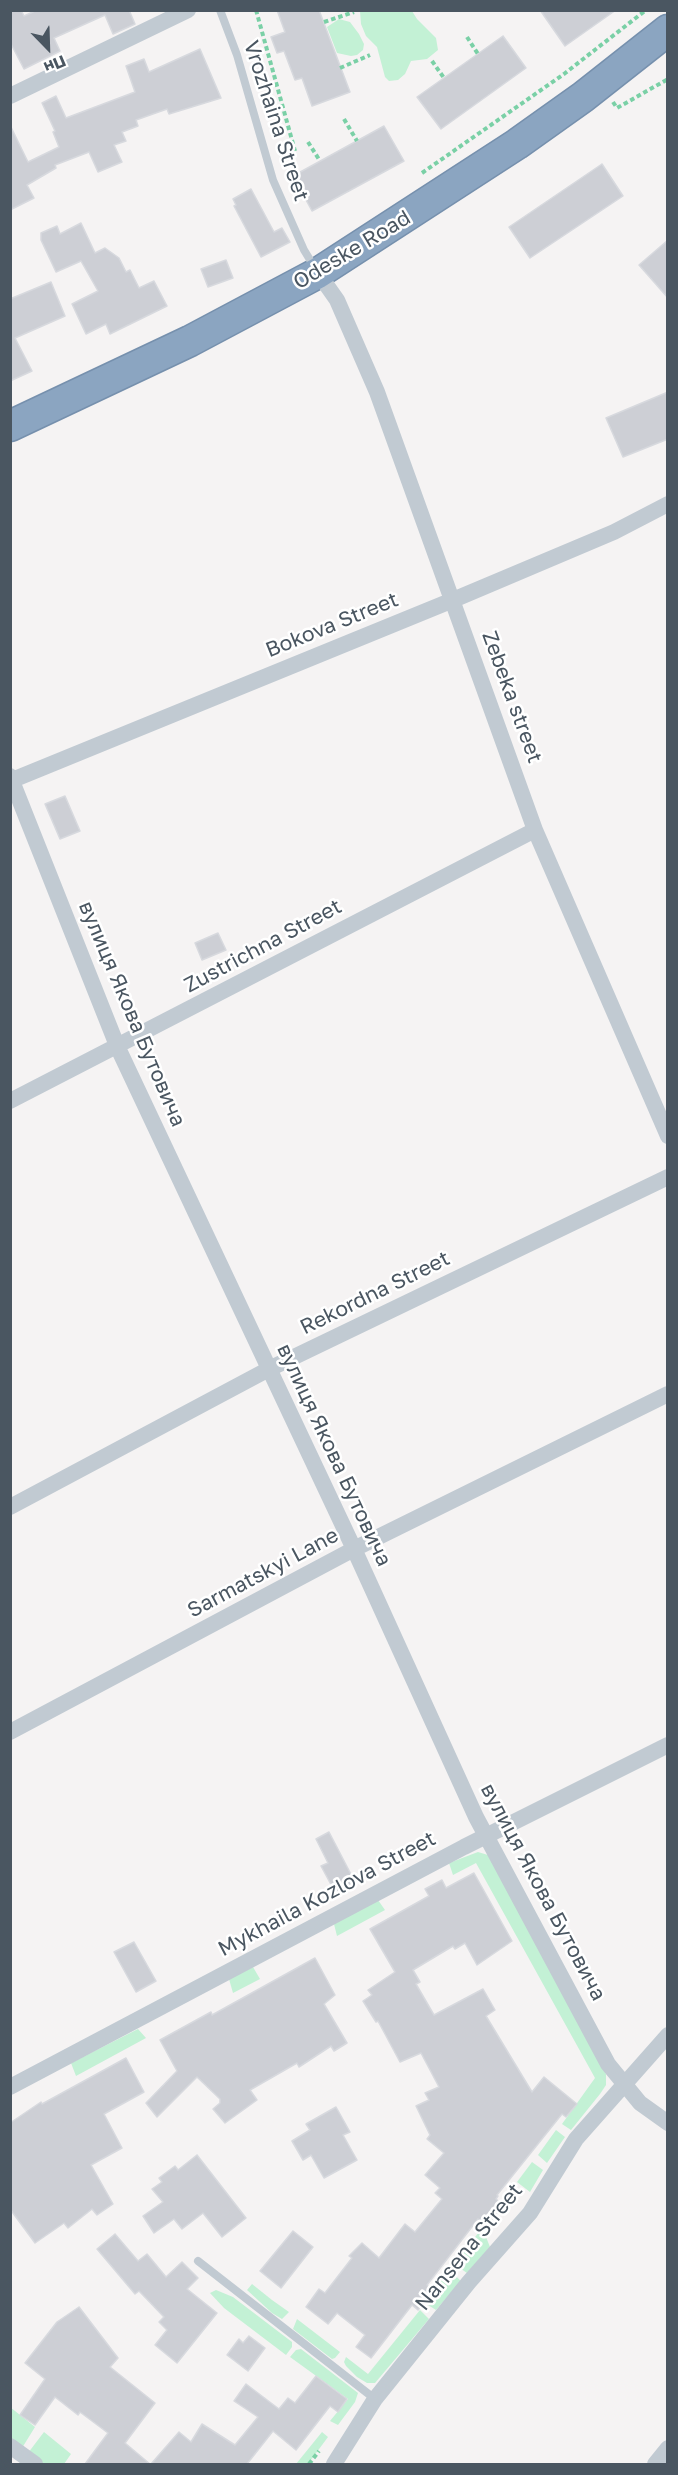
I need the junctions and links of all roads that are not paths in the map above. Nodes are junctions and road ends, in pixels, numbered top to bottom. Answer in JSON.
{"nodes":[{"id":1,"x":188,"y":10,"type":"edge"},
{"id":2,"x":220,"y":10,"type":"edge"},
{"id":3,"x":668,"y":30,"type":"edge"},
{"id":4,"x":10,"y":96,"type":"edge"},
{"id":5,"x":318,"y":273,"type":"junction"},
{"id":6,"x":10,"y":426,"type":"edge"},
{"id":7,"x":668,"y":504,"type":"edge"},
{"id":8,"x":453,"y":600,"type":"junction"},
{"id":9,"x":11,"y":779,"type":"edge"},
{"id":10,"x":535,"y":830,"type":"junction"},
{"id":11,"x":118,"y":1048,"type":"junction"},
{"id":12,"x":10,"y":1101,"type":"edge"},
{"id":13,"x":668,"y":1136,"type":"edge"},
{"id":14,"x":668,"y":1177,"type":"edge"},
{"id":15,"x":269,"y":1369,"type":"junction"},
{"id":16,"x":668,"y":1394,"type":"edge"},
{"id":17,"x":10,"y":1507,"type":"edge"},
{"id":18,"x":354,"y":1550,"type":"junction"},
{"id":19,"x":10,"y":1732,"type":"edge"},
{"id":20,"x":668,"y":1745,"type":"edge"},
{"id":21,"x":486,"y":1836,"type":"junction"},
{"id":22,"x":668,"y":2035,"type":"edge"},
{"id":23,"x":625,"y":2085,"type":"junction"},
{"id":24,"x":10,"y":2087,"type":"edge"},
{"id":25,"x":668,"y":2123,"type":"edge"},
{"id":26,"x":198,"y":2261,"type":"dead end"},
{"id":27,"x":375,"y":2399,"type":"junction"},
{"id":28,"x":10,"y":2446,"type":"edge"},
{"id":29,"x":668,"y":2448,"type":"edge"},
{"id":30,"x":35,"y":2464,"type":"edge"},
{"id":31,"x":334,"y":2464,"type":"edge"},
{"id":32,"x":655,"y":2464,"type":"edge"}],
"edges":[{"from":1,"to":4,"type":"street"},
{"from":2,"to":5,"type":"lane","name":"Vrozhaina Street"},
{"from":3,"to":5,"type":"highway","name":"Odeske Road"},
{"from":5,"to":6,"type":"highway","name":"Odeske Road"},
{"from":5,"to":8,"type":"street","name":"Zebeka street"},
{"from":7,"to":8,"type":"street","name":"Bokova Street"},
{"from":8,"to":9,"type":"street","name":"Bokova Street"},
{"from":8,"to":10,"type":"street","name":"Zebeka street"},
{"from":9,"to":11,"type":"street","name":"вулиця Якова Бутовича"},
{"from":10,"to":11,"type":"street","name":"Zustrichna Street"},
{"from":10,"to":13,"type":"street","name":"Zebeka street"},
{"from":11,"to":12,"type":"street","name":"Zustrichna Street"},
{"from":11,"to":15,"type":"street","name":"вулиця Якова Бутовича"},
{"from":14,"to":15,"type":"street","name":"Rekordna Street"},
{"from":15,"to":17,"type":"street","name":"Rekordna Street"},
{"from":15,"to":18,"type":"street","name":"вулиця Якова Бутовича"},
{"from":16,"to":18,"type":"street","name":"Sarmatskyi Lane"},
{"from":18,"to":19,"type":"street","name":"Sarmatskyi Lane"},
{"from":18,"to":21,"type":"street","name":"вулиця Якова Бутовича"},
{"from":20,"to":21,"type":"street","name":"Mykhaila Kozlova Street"},
{"from":21,"to":23,"type":"street","name":"вулиця Якова Бутовича"},
{"from":21,"to":24,"type":"street","name":"Mykhaila Kozlova Street"},
{"from":22,"to":23,"type":"street","name":"Nansena Street"},
{"from":23,"to":25,"type":"street","name":"вулиця Якова Бутовича"},
{"from":23,"to":27,"type":"street","name":"Nansena Street"},
{"from":26,"to":27,"type":"lane"},
{"from":27,"to":31,"type":"street","name":"Nansena Street"},
{"from":28,"to":30,"type":"street"},
{"from":29,"to":32,"type":"street"}]}
